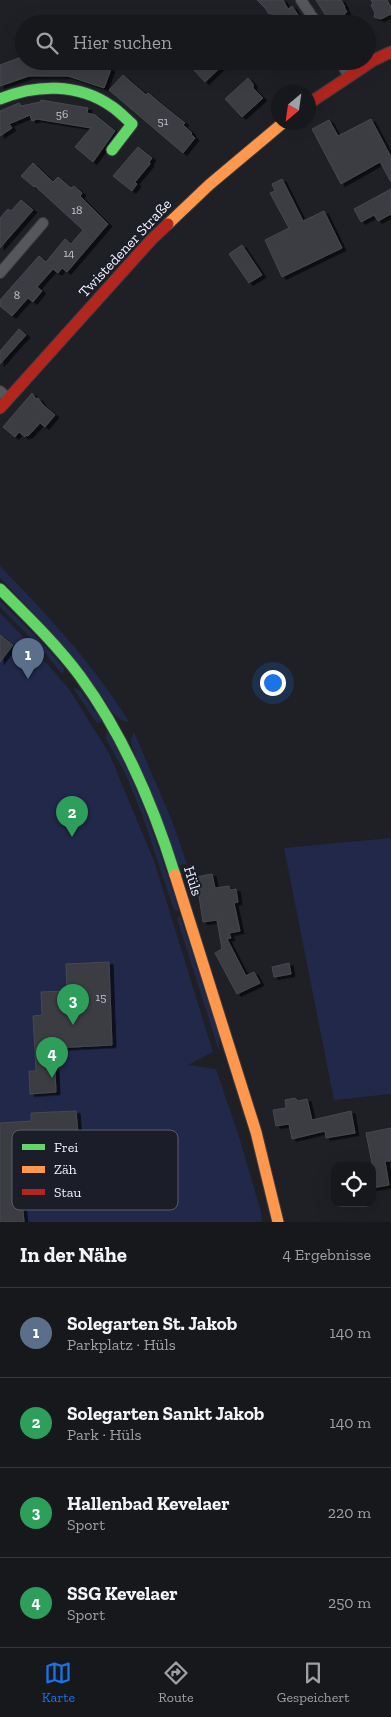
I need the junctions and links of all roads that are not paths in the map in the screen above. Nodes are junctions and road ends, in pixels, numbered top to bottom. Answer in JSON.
{"nodes":[{"id":1,"x":301,"y":0,"type":"edge"},
{"id":2,"x":311,"y":15,"type":"edge"},
{"id":3,"x":391,"y":52,"type":"edge"},
{"id":4,"x":376,"y":59,"type":"edge"},
{"id":5,"x":345,"y":70,"type":"edge"},
{"id":6,"x":359,"y":70,"type":"edge"},
{"id":7,"x":349,"y":77,"type":"junction"},
{"id":8,"x":0,"y":99,"type":"edge"},
{"id":9,"x":316,"y":99,"type":"edge"},
{"id":10,"x":274,"y":130,"type":"edge"},
{"id":11,"x":112,"y":150,"type":"dead end"},
{"id":12,"x":43,"y":223,"type":"dead end"},
{"id":13,"x":0,"y":273,"type":"edge"},
{"id":14,"x":4,"y":394,"type":"edge"},
{"id":15,"x":0,"y":408,"type":"edge"},
{"id":16,"x":0,"y":589,"type":"edge"},
{"id":17,"x":278,"y":1222,"type":"edge"}],
"edges":[{"from":1,"to":2,"type":"street"},
{"from":3,"to":4,"type":"street"},
{"from":5,"to":7,"type":"street"},
{"from":6,"to":7,"type":"street"},
{"from":7,"to":9,"type":"street"},
{"from":8,"to":11,"type":"street"},
{"from":10,"to":14,"type":"street","name":"Twistedener Straße"},
{"from":12,"to":13,"type":"street"},
{"from":14,"to":15,"type":"street","name":"Twistedener Straße"},
{"from":16,"to":17,"type":"street","name":"Hüls"}]}
